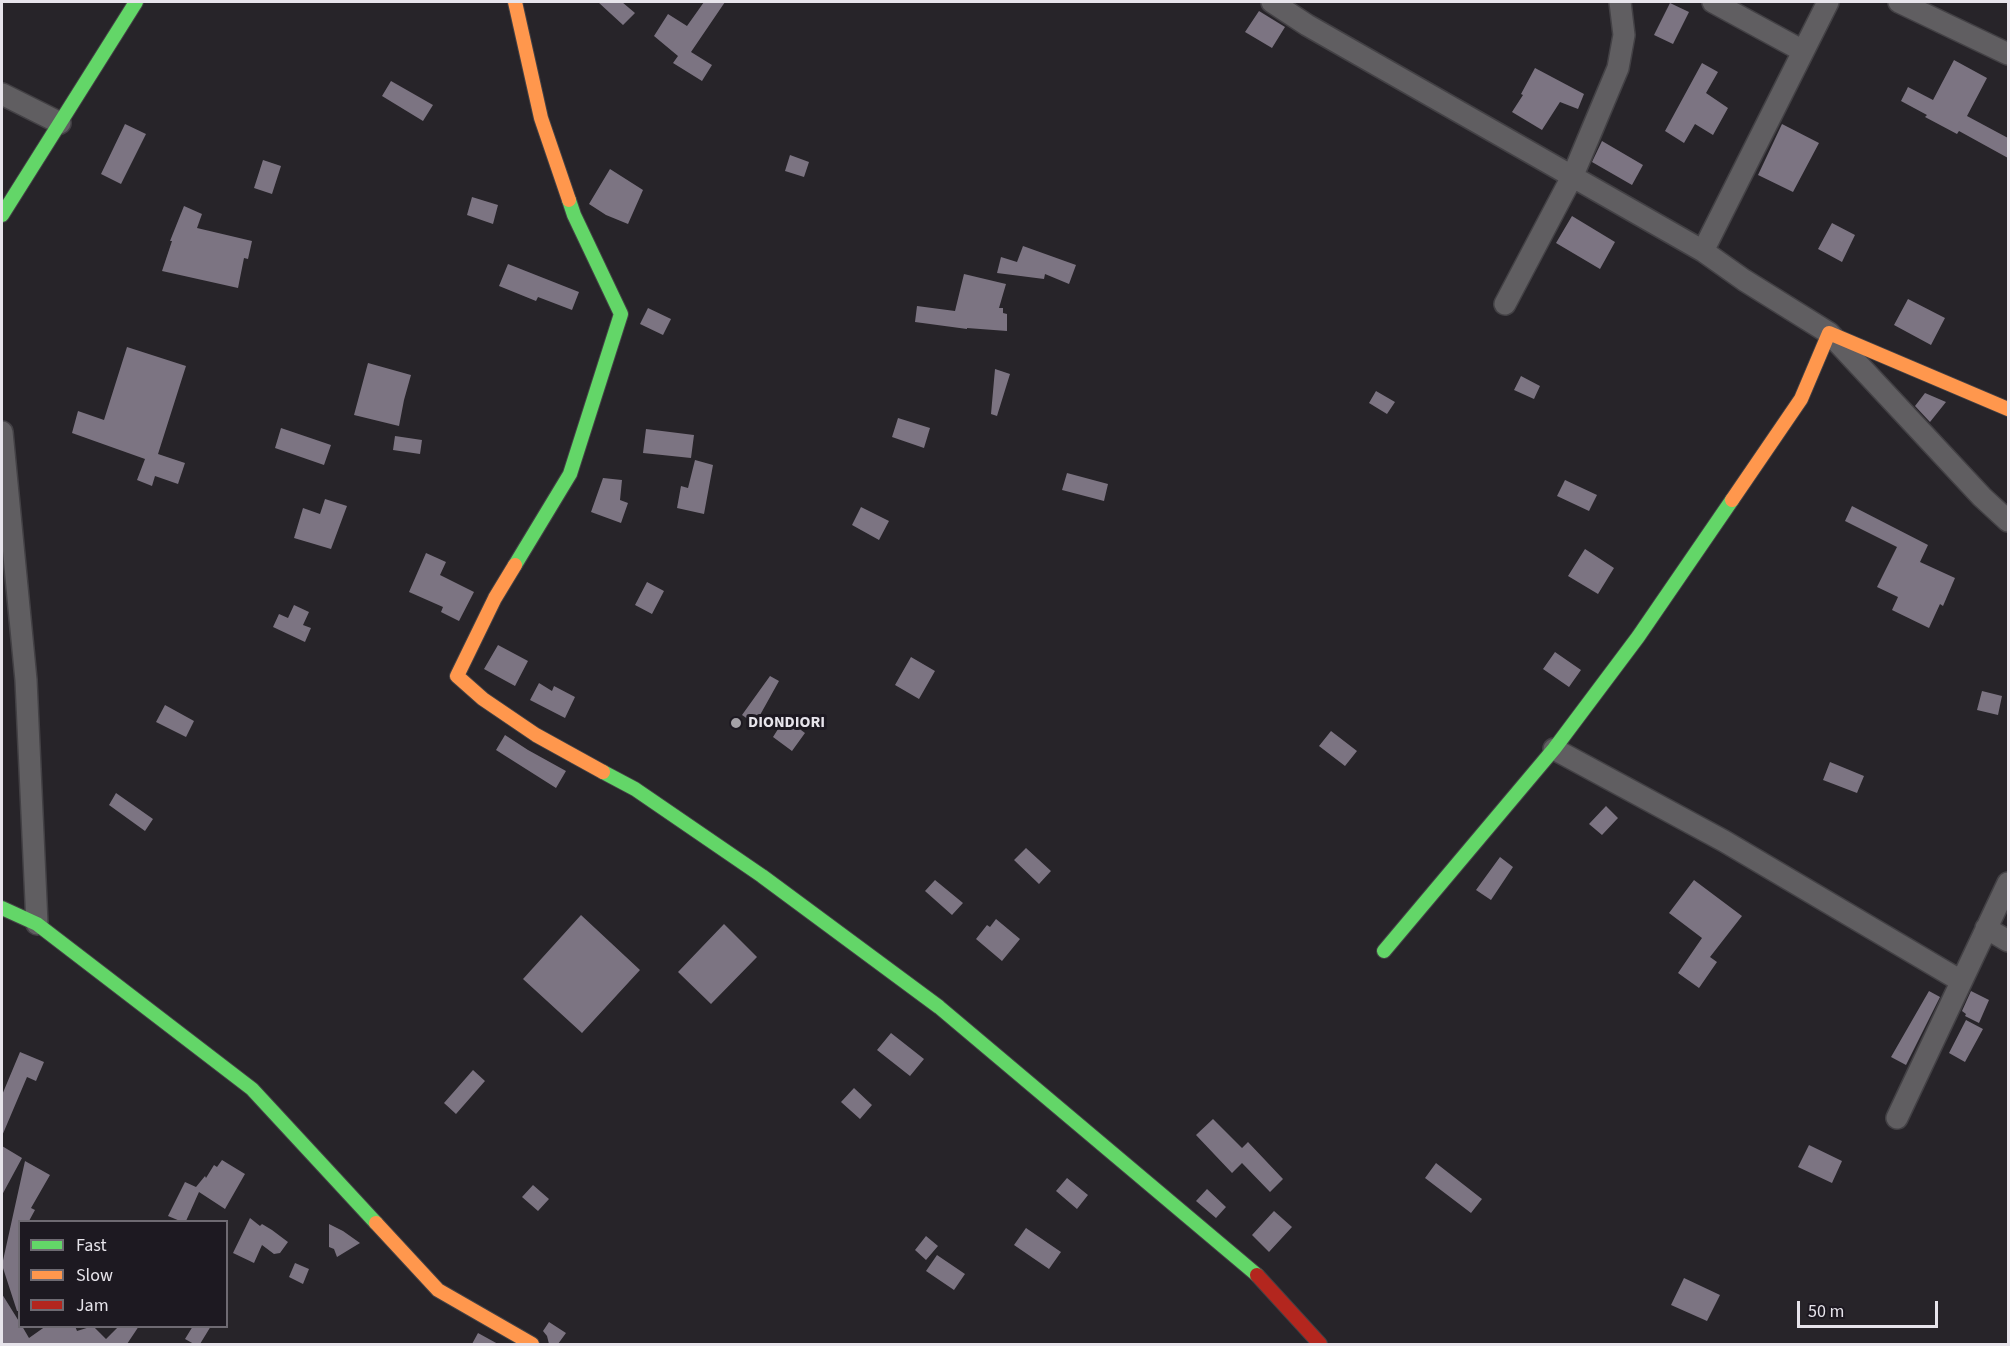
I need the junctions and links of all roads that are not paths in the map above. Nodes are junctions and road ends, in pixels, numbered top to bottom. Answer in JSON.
{"nodes":[{"id":1,"x":136,"y":2,"type":"edge"},
{"id":2,"x":514,"y":2,"type":"edge"},
{"id":3,"x":1272,"y":2,"type":"edge"},
{"id":4,"x":1620,"y":2,"type":"edge"},
{"id":5,"x":1713,"y":2,"type":"edge"},
{"id":6,"x":1828,"y":2,"type":"edge"},
{"id":7,"x":1899,"y":2,"type":"edge"},
{"id":8,"x":1803,"y":51,"type":"junction"},
{"id":9,"x":2008,"y":54,"type":"edge"},
{"id":10,"x":2,"y":94,"type":"edge"},
{"id":11,"x":60,"y":123,"type":"junction"},
{"id":12,"x":1573,"y":175,"type":"junction"},
{"id":13,"x":2,"y":215,"type":"edge"},
{"id":14,"x":1703,"y":251,"type":"junction"},
{"id":15,"x":1505,"y":304,"type":"dead end"},
{"id":16,"x":1829,"y":333,"type":"junction"},
{"id":17,"x":2008,"y":409,"type":"edge"},
{"id":18,"x":2,"y":432,"type":"edge"},
{"id":19,"x":2008,"y":521,"type":"edge"},
{"id":20,"x":1554,"y":749,"type":"junction"},
{"id":21,"x":2008,"y":883,"type":"edge"},
{"id":22,"x":2,"y":908,"type":"edge"},
{"id":23,"x":37,"y":924,"type":"junction"},
{"id":24,"x":1986,"y":928,"type":"junction"},
{"id":25,"x":2008,"y":940,"type":"edge"},
{"id":26,"x":1384,"y":951,"type":"dead end"},
{"id":27,"x":1961,"y":981,"type":"junction"},
{"id":28,"x":1897,"y":1118,"type":"dead end"},
{"id":29,"x":532,"y":1344,"type":"edge"},
{"id":30,"x":1320,"y":1344,"type":"edge"}],
"edges":[{"from":1,"to":11,"type":"street"},
{"from":2,"to":30,"type":"street"},
{"from":3,"to":12,"type":"street"},
{"from":4,"to":12,"type":"street"},
{"from":5,"to":8,"type":"street"},
{"from":6,"to":8,"type":"street"},
{"from":7,"to":9,"type":"street"},
{"from":8,"to":14,"type":"street"},
{"from":10,"to":11,"type":"street"},
{"from":11,"to":13,"type":"street"},
{"from":12,"to":14,"type":"street"},
{"from":12,"to":15,"type":"street"},
{"from":14,"to":16,"type":"street"},
{"from":16,"to":17,"type":"street"},
{"from":16,"to":19,"type":"street"},
{"from":16,"to":20,"type":"street"},
{"from":18,"to":23,"type":"street"},
{"from":20,"to":26,"type":"street"},
{"from":20,"to":27,"type":"street"},
{"from":21,"to":24,"type":"street"},
{"from":22,"to":23,"type":"street"},
{"from":23,"to":29,"type":"street"},
{"from":24,"to":25,"type":"street"},
{"from":24,"to":27,"type":"street"},
{"from":27,"to":28,"type":"street"}]}
